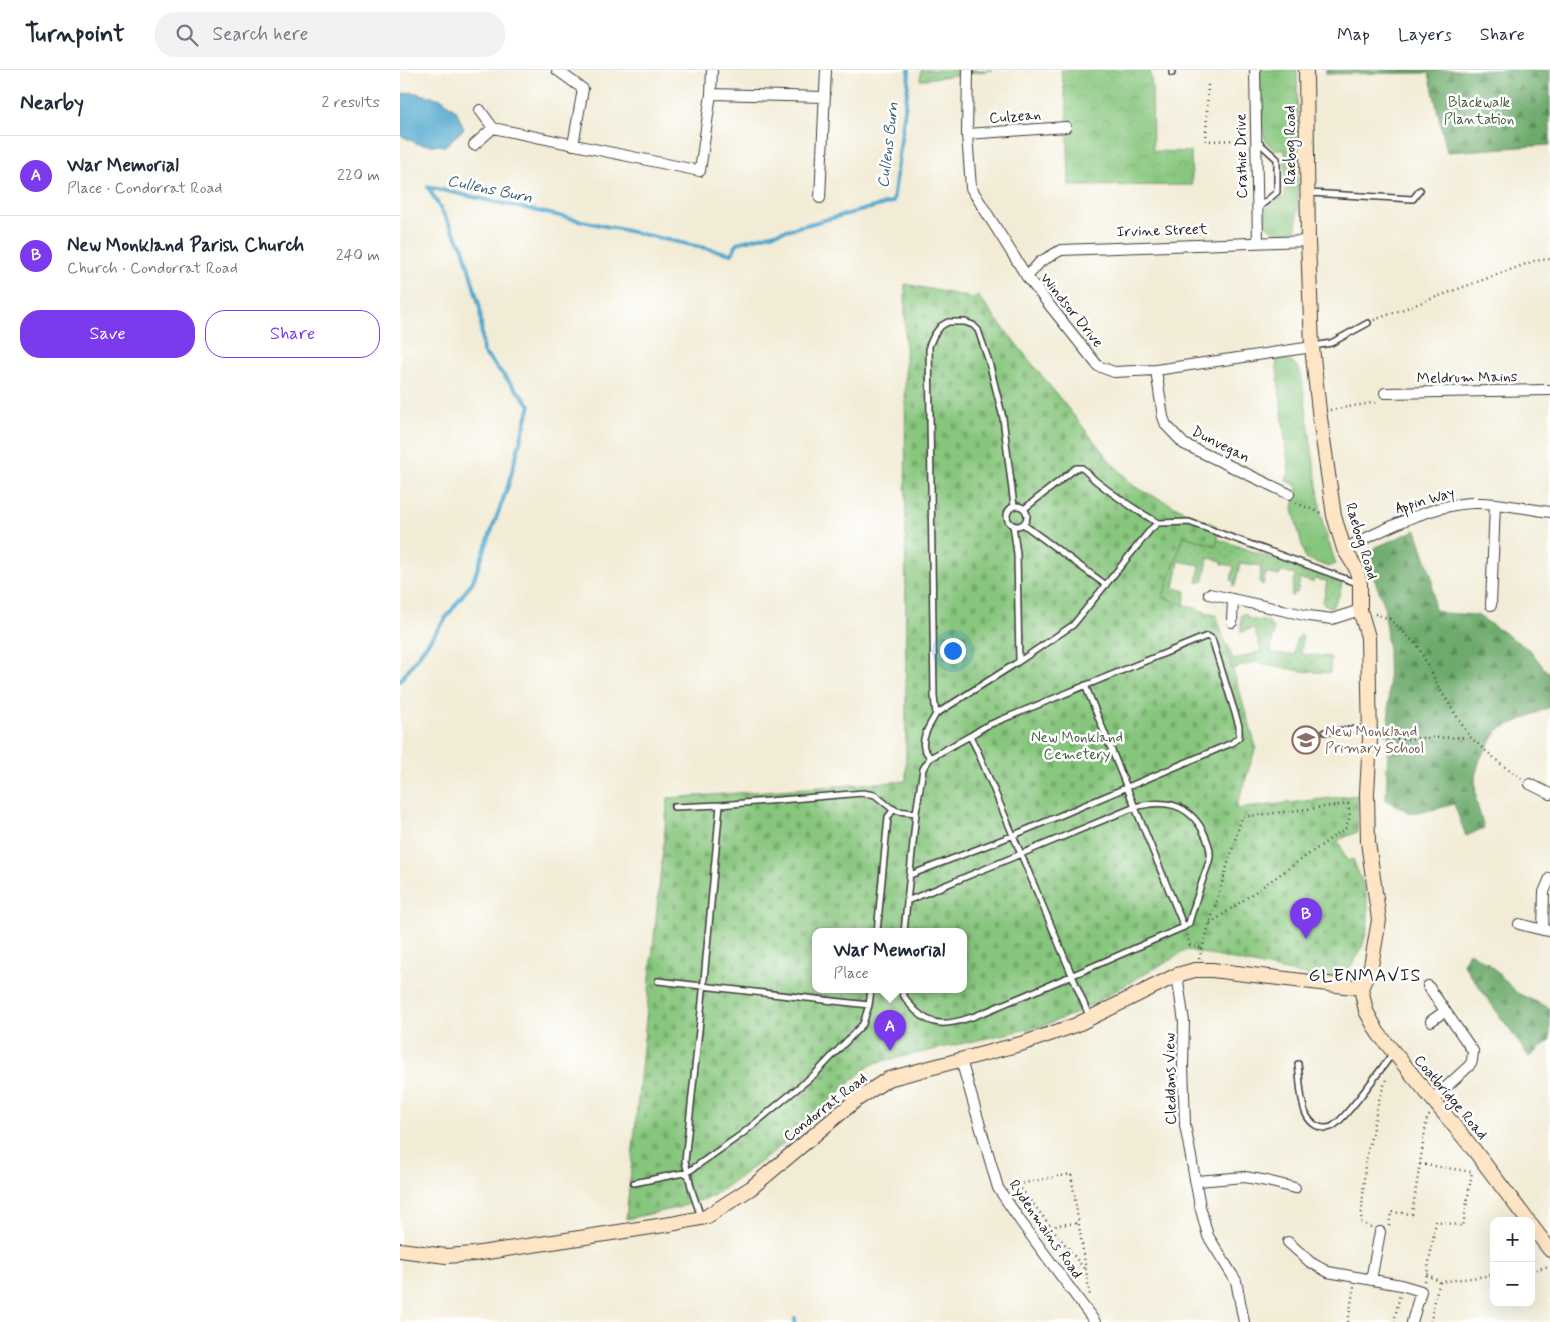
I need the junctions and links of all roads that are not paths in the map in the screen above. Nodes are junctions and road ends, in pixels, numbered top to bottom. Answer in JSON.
{"nodes":[{"id":1,"x":557,"y":70,"type":"edge"},
{"id":2,"x":712,"y":70,"type":"edge"},
{"id":3,"x":826,"y":70,"type":"edge"},
{"id":4,"x":968,"y":70,"type":"edge"},
{"id":5,"x":1255,"y":70,"type":"edge"},
{"id":6,"x":1306,"y":70,"type":"edge"},
{"id":7,"x":711,"y":94,"type":"junction"},
{"id":8,"x":825,"y":96,"type":"junction"},
{"id":9,"x":480,"y":110,"type":"dead end"},
{"id":10,"x":1066,"y":127,"type":"dead end"},
{"id":11,"x":493,"y":128,"type":"junction"},
{"id":12,"x":967,"y":134,"type":"junction"},
{"id":13,"x":1256,"y":140,"type":"junction"},
{"id":14,"x":474,"y":145,"type":"dead end"},
{"id":15,"x":573,"y":145,"type":"junction"},
{"id":16,"x":1420,"y":190,"type":"dead end"},
{"id":17,"x":1307,"y":193,"type":"junction"},
{"id":18,"x":820,"y":198,"type":"dead end"},
{"id":19,"x":1257,"y":208,"type":"junction"},
{"id":20,"x":1308,"y":241,"type":"junction"},
{"id":21,"x":1258,"y":242,"type":"junction"},
{"id":22,"x":1027,"y":277,"type":"junction"},
{"id":23,"x":1368,"y":322,"type":"road end"},
{"id":24,"x":1312,"y":347,"type":"junction"},
{"id":25,"x":1156,"y":370,"type":"junction"},
{"id":26,"x":1550,"y":390,"type":"edge"},
{"id":27,"x":1385,"y":393,"type":"road end"},
{"id":28,"x":1289,"y":494,"type":"road end"},
{"id":29,"x":1495,"y":504,"type":"junction"},
{"id":30,"x":1014,"y":506,"type":"junction"},
{"id":31,"x":1024,"y":509,"type":"junction"},
{"id":32,"x":1550,"y":512,"type":"edge"},
{"id":33,"x":1158,"y":523,"type":"junction"},
{"id":34,"x":1023,"y":524,"type":"junction"},
{"id":35,"x":1013,"y":526,"type":"junction"},
{"id":36,"x":1344,"y":549,"type":"junction"},
{"id":37,"x":1360,"y":584,"type":"junction"},
{"id":38,"x":1106,"y":585,"type":"junction"},
{"id":39,"x":1209,"y":594,"type":"dead end"},
{"id":40,"x":1233,"y":599,"type":"junction"},
{"id":41,"x":1491,"y":605,"type":"dead end"},
{"id":42,"x":1360,"y":610,"type":"junction"},
{"id":43,"x":1232,"y":622,"type":"dead end"},
{"id":44,"x":1019,"y":661,"type":"junction"},
{"id":45,"x":1085,"y":685,"type":"junction"},
{"id":46,"x":936,"y":714,"type":"junction"},
{"id":47,"x":1325,"y":732,"type":"dead end"},
{"id":48,"x":1369,"y":734,"type":"junction"},
{"id":49,"x":970,"y":736,"type":"junction"},
{"id":50,"x":930,"y":758,"type":"junction"},
{"id":51,"x":1530,"y":784,"type":"road end"},
{"id":52,"x":1127,"y":787,"type":"junction"},
{"id":53,"x":1550,"y":794,"type":"edge"},
{"id":54,"x":720,"y":806,"type":"junction"},
{"id":55,"x":1135,"y":806,"type":"junction"},
{"id":56,"x":674,"y":807,"type":"dead end"},
{"id":57,"x":894,"y":809,"type":"junction"},
{"id":58,"x":916,"y":813,"type":"junction"},
{"id":59,"x":1014,"y":835,"type":"junction"},
{"id":60,"x":1022,"y":854,"type":"junction"},
{"id":61,"x":910,"y":875,"type":"junction"},
{"id":62,"x":1550,"y":878,"type":"edge"},
{"id":63,"x":907,"y":901,"type":"junction"},
{"id":64,"x":1519,"y":924,"type":"dead end"},
{"id":65,"x":1184,"y":927,"type":"junction"},
{"id":66,"x":877,"y":928,"type":"edge"},
{"id":67,"x":904,"y":928,"type":"edge"},
{"id":68,"x":1547,"y":930,"type":"edge"},
{"id":69,"x":1177,"y":975,"type":"junction"},
{"id":70,"x":1072,"y":976,"type":"junction"},
{"id":71,"x":658,"y":981,"type":"dead end"},
{"id":72,"x":704,"y":986,"type":"junction"},
{"id":73,"x":1428,"y":986,"type":"dead end"},
{"id":74,"x":1361,"y":988,"type":"junction"},
{"id":75,"x":871,"y":993,"type":"edge"},
{"id":76,"x":903,"y":993,"type":"edge"},
{"id":77,"x":869,"y":1005,"type":"junction"},
{"id":78,"x":1445,"y":1011,"type":"junction"},
{"id":79,"x":1091,"y":1018,"type":"junction"},
{"id":80,"x":1431,"y":1021,"type":"dead end"},
{"id":81,"x":1393,"y":1052,"type":"junction"},
{"id":82,"x":961,"y":1060,"type":"junction"},
{"id":83,"x":1298,"y":1064,"type":"dead end"},
{"id":84,"x":1432,"y":1100,"type":"junction"},
{"id":85,"x":688,"y":1172,"type":"junction"},
{"id":86,"x":1197,"y":1182,"type":"junction"},
{"id":87,"x":634,"y":1183,"type":"dead end"},
{"id":88,"x":1296,"y":1188,"type":"dead end"},
{"id":89,"x":1525,"y":1217,"type":"edge"},
{"id":90,"x":702,"y":1218,"type":"junction"},
{"id":91,"x":1535,"y":1230,"type":"edge"},
{"id":92,"x":1380,"y":1232,"type":"road end"},
{"id":93,"x":1288,"y":1242,"type":"dead end"},
{"id":94,"x":400,"y":1250,"type":"edge"},
{"id":95,"x":1550,"y":1250,"type":"edge"},
{"id":96,"x":1370,"y":1280,"type":"junction"},
{"id":97,"x":1094,"y":1321,"type":"edge"},
{"id":98,"x":1244,"y":1322,"type":"edge"},
{"id":99,"x":1412,"y":1322,"type":"edge"}],
"edges":[{"from":1,"to":15,"type":"street"},
{"from":2,"to":7,"type":"street"},
{"from":3,"to":8,"type":"street"},
{"from":4,"to":12,"type":"street","name":"Windsor Drive"},
{"from":5,"to":13,"type":"street","name":"Crathie Drive"},
{"from":6,"to":17,"type":"main road","name":"Raebog Road"},
{"from":7,"to":8,"type":"street"},
{"from":7,"to":15,"type":"street"},
{"from":8,"to":18,"type":"street"},
{"from":9,"to":11,"type":"street"},
{"from":10,"to":12,"type":"street","name":"Culzean"},
{"from":11,"to":14,"type":"street"},
{"from":11,"to":15,"type":"street"},
{"from":12,"to":22,"type":"street","name":"Windsor Drive"},
{"from":13,"to":19,"type":"street","name":"Crathie Drive"},
{"from":13,"to":19,"type":"lane"},
{"from":16,"to":17,"type":"lane"},
{"from":17,"to":20,"type":"main road","name":"Raebog Road"},
{"from":19,"to":21,"type":"street","name":"Crathie Drive"},
{"from":20,"to":21,"type":"street","name":"Irvine Street"},
{"from":20,"to":24,"type":"main road","name":"Raebog Road"},
{"from":21,"to":22,"type":"street","name":"Irvine Street"},
{"from":22,"to":25,"type":"street","name":"Windsor Drive"},
{"from":23,"to":24,"type":"lane"},
{"from":24,"to":25,"type":"street","name":"Windsor Drive"},
{"from":24,"to":36,"type":"main road","name":"Raebog Road"},
{"from":25,"to":28,"type":"street","name":"Dunvegan"},
{"from":26,"to":27,"type":"street","name":"Meldrum Mains"},
{"from":29,"to":32,"type":"street","name":"Appin Way"},
{"from":29,"to":36,"type":"street","name":"Appin Way"},
{"from":29,"to":41,"type":"street"},
{"from":30,"to":31,"type":"lane"},
{"from":30,"to":35,"type":"lane"},
{"from":30,"to":46,"type":"lane"},
{"from":31,"to":33,"type":"lane"},
{"from":31,"to":34,"type":"lane"},
{"from":33,"to":37,"type":"lane"},
{"from":33,"to":38,"type":"lane"},
{"from":34,"to":35,"type":"lane"},
{"from":34,"to":38,"type":"lane"},
{"from":35,"to":44,"type":"lane"},
{"from":36,"to":37,"type":"main road","name":"Raebog Road"},
{"from":37,"to":42,"type":"main road","name":"Raebog Road"},
{"from":38,"to":44,"type":"lane"},
{"from":39,"to":40,"type":"street"},
{"from":40,"to":42,"type":"street"},
{"from":40,"to":43,"type":"street"},
{"from":42,"to":48,"type":"main road","name":"Raebog Road"},
{"from":44,"to":46,"type":"lane"},
{"from":45,"to":49,"type":"lane"},
{"from":45,"to":52,"type":"lane"},
{"from":45,"to":52,"type":"lane"},
{"from":46,"to":50,"type":"lane"},
{"from":47,"to":48,"type":"lane"},
{"from":48,"to":74,"type":"main road","name":"Raebog Road"},
{"from":49,"to":50,"type":"lane"},
{"from":49,"to":59,"type":"lane"},
{"from":50,"to":58,"type":"lane"},
{"from":51,"to":53,"type":"street"},
{"from":52,"to":55,"type":"lane"},
{"from":52,"to":59,"type":"lane"},
{"from":54,"to":56,"type":"lane"},
{"from":54,"to":57,"type":"lane"},
{"from":54,"to":72,"type":"lane"},
{"from":55,"to":60,"type":"lane"},
{"from":55,"to":65,"type":"lane"},
{"from":55,"to":65,"type":"lane"},
{"from":57,"to":58,"type":"lane"},
{"from":57,"to":66,"type":"lane"},
{"from":58,"to":61,"type":"lane"},
{"from":59,"to":60,"type":"lane"},
{"from":59,"to":61,"type":"lane"},
{"from":60,"to":63,"type":"lane"},
{"from":60,"to":70,"type":"lane"},
{"from":61,"to":63,"type":"lane"},
{"from":62,"to":68,"type":"street"},
{"from":63,"to":67,"type":"lane"},
{"from":64,"to":68,"type":"street"},
{"from":65,"to":70,"type":"lane"},
{"from":69,"to":74,"type":"main road","name":"Condorrat Road"},
{"from":69,"to":79,"type":"main road","name":"Condorrat Road"},
{"from":69,"to":86,"type":"street","name":"Cleddans View"},
{"from":70,"to":76,"type":"lane"},
{"from":70,"to":79,"type":"lane"},
{"from":71,"to":72,"type":"lane"},
{"from":72,"to":77,"type":"lane"},
{"from":72,"to":85,"type":"lane"},
{"from":73,"to":78,"type":"street"},
{"from":74,"to":81,"type":"main road","name":"Coatbridge Road"},
{"from":75,"to":77,"type":"lane"},
{"from":77,"to":85,"type":"lane"},
{"from":78,"to":80,"type":"street"},
{"from":78,"to":84,"type":"street"},
{"from":79,"to":82,"type":"main road","name":"Condorrat Road"},
{"from":81,"to":83,"type":"lane"},
{"from":81,"to":84,"type":"main road","name":"Coatbridge Road"},
{"from":82,"to":90,"type":"main road","name":"Condorrat Road"},
{"from":82,"to":97,"type":"street","name":"Rydenmains Road"},
{"from":84,"to":89,"type":"main road","name":"Coatbridge Road"},
{"from":85,"to":87,"type":"lane"},
{"from":85,"to":90,"type":"lane"},
{"from":86,"to":88,"type":"street"},
{"from":86,"to":98,"type":"street","name":"Cleddans View"},
{"from":90,"to":94,"type":"main road","name":"Condorrat Road"},
{"from":91,"to":95,"type":"main road"},
{"from":92,"to":96,"type":"street"},
{"from":93,"to":96,"type":"street"},
{"from":96,"to":99,"type":"street"}]}
